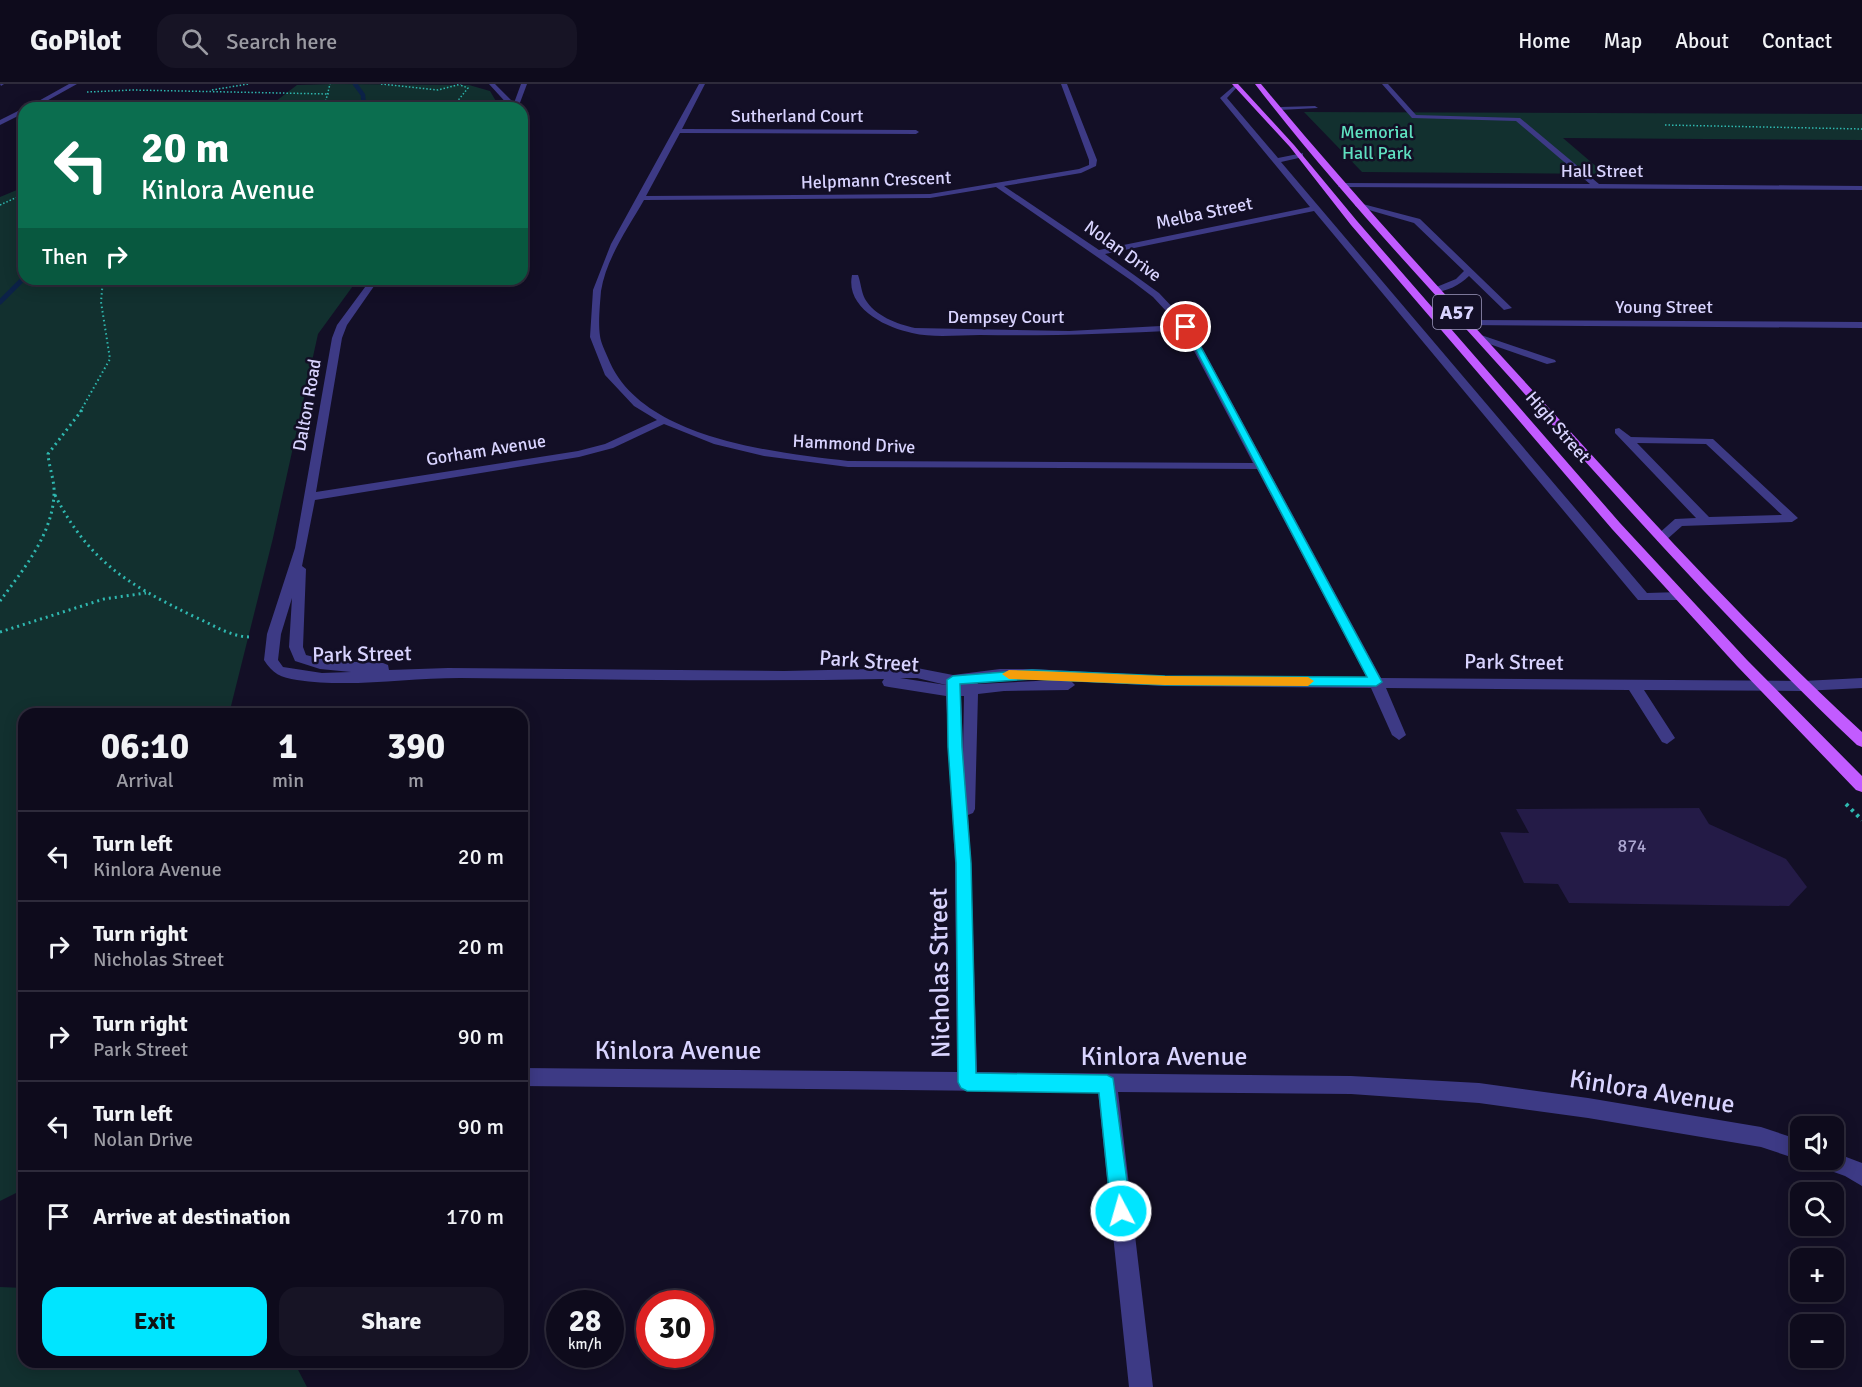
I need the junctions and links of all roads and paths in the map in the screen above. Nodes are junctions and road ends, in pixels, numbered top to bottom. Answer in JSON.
{"nodes":[{"id":1,"x":74,"y":84,"type":"edge"},
{"id":2,"x":248,"y":84,"type":"edge"},
{"id":3,"x":330,"y":84,"type":"edge"},
{"id":4,"x":381,"y":84,"type":"edge"},
{"id":5,"x":461,"y":84,"type":"edge"},
{"id":6,"x":492,"y":84,"type":"edge"},
{"id":7,"x":524,"y":84,"type":"edge"},
{"id":8,"x":702,"y":84,"type":"edge"},
{"id":9,"x":1064,"y":84,"type":"edge"},
{"id":10,"x":1258,"y":84,"type":"edge"},
{"id":11,"x":1385,"y":84,"type":"edge"},
{"id":12,"x":1236,"y":85,"type":"edge"},
{"id":13,"x":199,"y":91,"type":"junction"},
{"id":14,"x":55,"y":94,"type":"junction"},
{"id":15,"x":329,"y":94,"type":"junction"},
{"id":16,"x":40,"y":102,"type":"edge"},
{"id":17,"x":326,"y":102,"type":"edge"},
{"id":18,"x":457,"y":102,"type":"edge"},
{"id":19,"x":509,"y":102,"type":"edge"},
{"id":20,"x":517,"y":102,"type":"edge"},
{"id":21,"x":1315,"y":108,"type":"dead end"},
{"id":22,"x":1281,"y":109,"type":"junction"},
{"id":23,"x":18,"y":113,"type":"edge"},
{"id":24,"x":0,"y":123,"type":"edge"},
{"id":25,"x":1665,"y":124,"type":"dead end"},
{"id":26,"x":1862,"y":129,"type":"edge"},
{"id":27,"x":677,"y":131,"type":"junction"},
{"id":28,"x":916,"y":132,"type":"dead end"},
{"id":29,"x":1296,"y":151,"type":"junction"},
{"id":30,"x":1276,"y":161,"type":"junction"},
{"id":31,"x":1341,"y":185,"type":"junction"},
{"id":32,"x":999,"y":186,"type":"junction"},
{"id":33,"x":1597,"y":186,"type":"junction"},
{"id":34,"x":1862,"y":188,"type":"edge"},
{"id":35,"x":18,"y":197,"type":"edge"},
{"id":36,"x":642,"y":198,"type":"junction"},
{"id":37,"x":1358,"y":204,"type":"junction"},
{"id":38,"x":0,"y":205,"type":"edge"},
{"id":39,"x":1315,"y":208,"type":"junction"},
{"id":40,"x":1099,"y":253,"type":"junction"},
{"id":41,"x":1469,"y":271,"type":"junction"},
{"id":42,"x":855,"y":277,"type":"dead end"},
{"id":43,"x":102,"y":285,"type":"edge"},
{"id":44,"x":371,"y":285,"type":"edge"},
{"id":45,"x":1437,"y":290,"type":"junction"},
{"id":46,"x":1507,"y":308,"type":"dead end"},
{"id":47,"x":1467,"y":322,"type":"junction"},
{"id":48,"x":1862,"y":325,"type":"edge"},
{"id":49,"x":1186,"y":327,"type":"junction"},
{"id":50,"x":1480,"y":338,"type":"junction"},
{"id":51,"x":1551,"y":362,"type":"dead end"},
{"id":52,"x":662,"y":421,"type":"junction"},
{"id":53,"x":1259,"y":466,"type":"junction"},
{"id":54,"x":54,"y":494,"type":"junction"},
{"id":55,"x":310,"y":497,"type":"junction"},
{"id":56,"x":1706,"y":521,"type":"junction"},
{"id":57,"x":1660,"y":538,"type":"junction"},
{"id":58,"x":301,"y":548,"type":"junction"},
{"id":59,"x":147,"y":593,"type":"junction"},
{"id":60,"x":1680,"y":596,"type":"junction"},
{"id":61,"x":0,"y":601,"type":"edge"},
{"id":62,"x":0,"y":632,"type":"edge"},
{"id":63,"x":274,"y":634,"type":"junction"},
{"id":64,"x":300,"y":658,"type":"joint"},
{"id":65,"x":278,"y":670,"type":"joint"},
{"id":66,"x":325,"y":672,"type":"junction"},
{"id":67,"x":1376,"y":682,"type":"junction"},
{"id":68,"x":1862,"y":683,"type":"edge"},
{"id":69,"x":1633,"y":684,"type":"junction"},
{"id":70,"x":1764,"y":685,"type":"junction"},
{"id":71,"x":953,"y":686,"type":"junction"},
{"id":72,"x":971,"y":686,"type":"junction"},
{"id":73,"x":1803,"y":686,"type":"junction"},
{"id":74,"x":1399,"y":735,"type":"dead end"},
{"id":75,"x":1666,"y":738,"type":"dead end"},
{"id":76,"x":1862,"y":741,"type":"edge"},
{"id":77,"x":1862,"y":786,"type":"edge"},
{"id":78,"x":963,"y":863,"type":"junction"},
{"id":79,"x":528,"y":1077,"type":"edge"},
{"id":80,"x":967,"y":1082,"type":"junction"},
{"id":81,"x":1107,"y":1084,"type":"junction"},
{"id":82,"x":1790,"y":1147,"type":"edge"},
{"id":83,"x":1844,"y":1166,"type":"edge"},
{"id":84,"x":1862,"y":1176,"type":"edge"},
{"id":85,"x":1141,"y":1387,"type":"edge"}],
"edges":[{"from":1,"to":14,"type":"street"},
{"from":2,"to":13,"type":"path"},
{"from":3,"to":15,"type":"path"},
{"from":4,"to":5,"type":"path"},
{"from":5,"to":18,"type":"path"},
{"from":6,"to":19,"type":"street"},
{"from":7,"to":20,"type":"street"},
{"from":8,"to":27,"type":"street","name":"Hammond Drive"},
{"from":9,"to":32,"type":"street","name":"Helpmann Crescent"},
{"from":10,"to":22,"type":"main road","name":"High Street","number":"A57"},
{"from":11,"to":33,"type":"street"},
{"from":12,"to":29,"type":"main road","name":"High Street"},
{"from":12,"to":30,"type":"street"},
{"from":13,"to":14,"type":"path"},
{"from":13,"to":15,"type":"path"},
{"from":14,"to":16,"type":"street"},
{"from":15,"to":17,"type":"path"},
{"from":21,"to":22,"type":"street"},
{"from":22,"to":31,"type":"main road","name":"High Street","number":"A57"},
{"from":23,"to":24,"type":"street"},
{"from":25,"to":26,"type":"path"},
{"from":27,"to":28,"type":"street","name":"Sutherland Court"},
{"from":27,"to":36,"type":"street","name":"Hammond Drive"},
{"from":29,"to":30,"type":"street"},
{"from":29,"to":60,"type":"main road","name":"High Street"},
{"from":30,"to":39,"type":"street"},
{"from":31,"to":33,"type":"street","name":"Hall Street"},
{"from":31,"to":37,"type":"main road","name":"High Street","number":"A57"},
{"from":32,"to":36,"type":"street","name":"Helpmann Crescent"},
{"from":32,"to":40,"type":"street","name":"Nolan Drive"},
{"from":33,"to":34,"type":"street","name":"Hall Street"},
{"from":35,"to":38,"type":"path"},
{"from":36,"to":52,"type":"street","name":"Hammond Drive"},
{"from":37,"to":41,"type":"street"},
{"from":37,"to":45,"type":"main road","name":"High Street","number":"A57"},
{"from":39,"to":40,"type":"street","name":"Melba Street"},
{"from":39,"to":60,"type":"street"},
{"from":40,"to":49,"type":"street","name":"Nolan Drive"},
{"from":41,"to":45,"type":"street"},
{"from":41,"to":46,"type":"street"},
{"from":42,"to":49,"type":"street","name":"Dempsey Court"},
{"from":43,"to":54,"type":"path"},
{"from":44,"to":55,"type":"street","name":"Dalton Road"},
{"from":45,"to":47,"type":"main road","name":"High Street","number":"A57"},
{"from":47,"to":48,"type":"street","name":"Young Street"},
{"from":47,"to":50,"type":"main road","name":"High Street","number":"A57"},
{"from":49,"to":53,"type":"street","name":"Nolan Drive"},
{"from":50,"to":51,"type":"street"},
{"from":50,"to":57,"type":"main road","name":"High Street","number":"A57"},
{"from":52,"to":53,"type":"street","name":"Hammond Drive"},
{"from":52,"to":55,"type":"street","name":"Gorham Avenue"},
{"from":53,"to":67,"type":"street","name":"Nolan Drive"},
{"from":54,"to":59,"type":"path"},
{"from":54,"to":61,"type":"path"},
{"from":55,"to":58,"type":"street","name":"Dalton Road"},
{"from":56,"to":56,"type":"street"},
{"from":56,"to":57,"type":"street"},
{"from":57,"to":73,"type":"main road","name":"High Street","number":"A57"},
{"from":58,"to":63,"type":"street","name":"Dalton Road"},
{"from":58,"to":64,"type":"street","name":"Dalton Road"},
{"from":59,"to":62,"type":"path"},
{"from":59,"to":63,"type":"path"},
{"from":60,"to":70,"type":"main road","name":"High Street"},
{"from":63,"to":65,"type":"street","name":"Dalton Road"},
{"from":64,"to":66,"type":"street","name":"Park Street"},
{"from":65,"to":66,"type":"street","name":"Park Street"},
{"from":66,"to":71,"type":"street","name":"Park Street"},
{"from":67,"to":69,"type":"street","name":"Park Street"},
{"from":67,"to":72,"type":"street","name":"Park Street"},
{"from":67,"to":74,"type":"street","name":"Nolan Drive"},
{"from":68,"to":73,"type":"street","name":"Park Street"},
{"from":69,"to":70,"type":"street","name":"Park Street"},
{"from":69,"to":75,"type":"street"},
{"from":70,"to":73,"type":"street","name":"Park Street"},
{"from":70,"to":77,"type":"main road","name":"High Street"},
{"from":71,"to":72,"type":"street","name":"Park Street"},
{"from":71,"to":78,"type":"street","name":"Nicholas Street"},
{"from":72,"to":78,"type":"street","name":"Nicholas Street"},
{"from":73,"to":76,"type":"main road","name":"High Street","number":"A57"},
{"from":78,"to":80,"type":"street","name":"Nicholas Street"},
{"from":79,"to":80,"type":"street","name":"Kinlora Avenue"},
{"from":80,"to":81,"type":"street","name":"Kinlora Avenue"},
{"from":81,"to":82,"type":"street","name":"Kinlora Avenue"},
{"from":81,"to":85,"type":"street"},
{"from":83,"to":84,"type":"street"}]}
